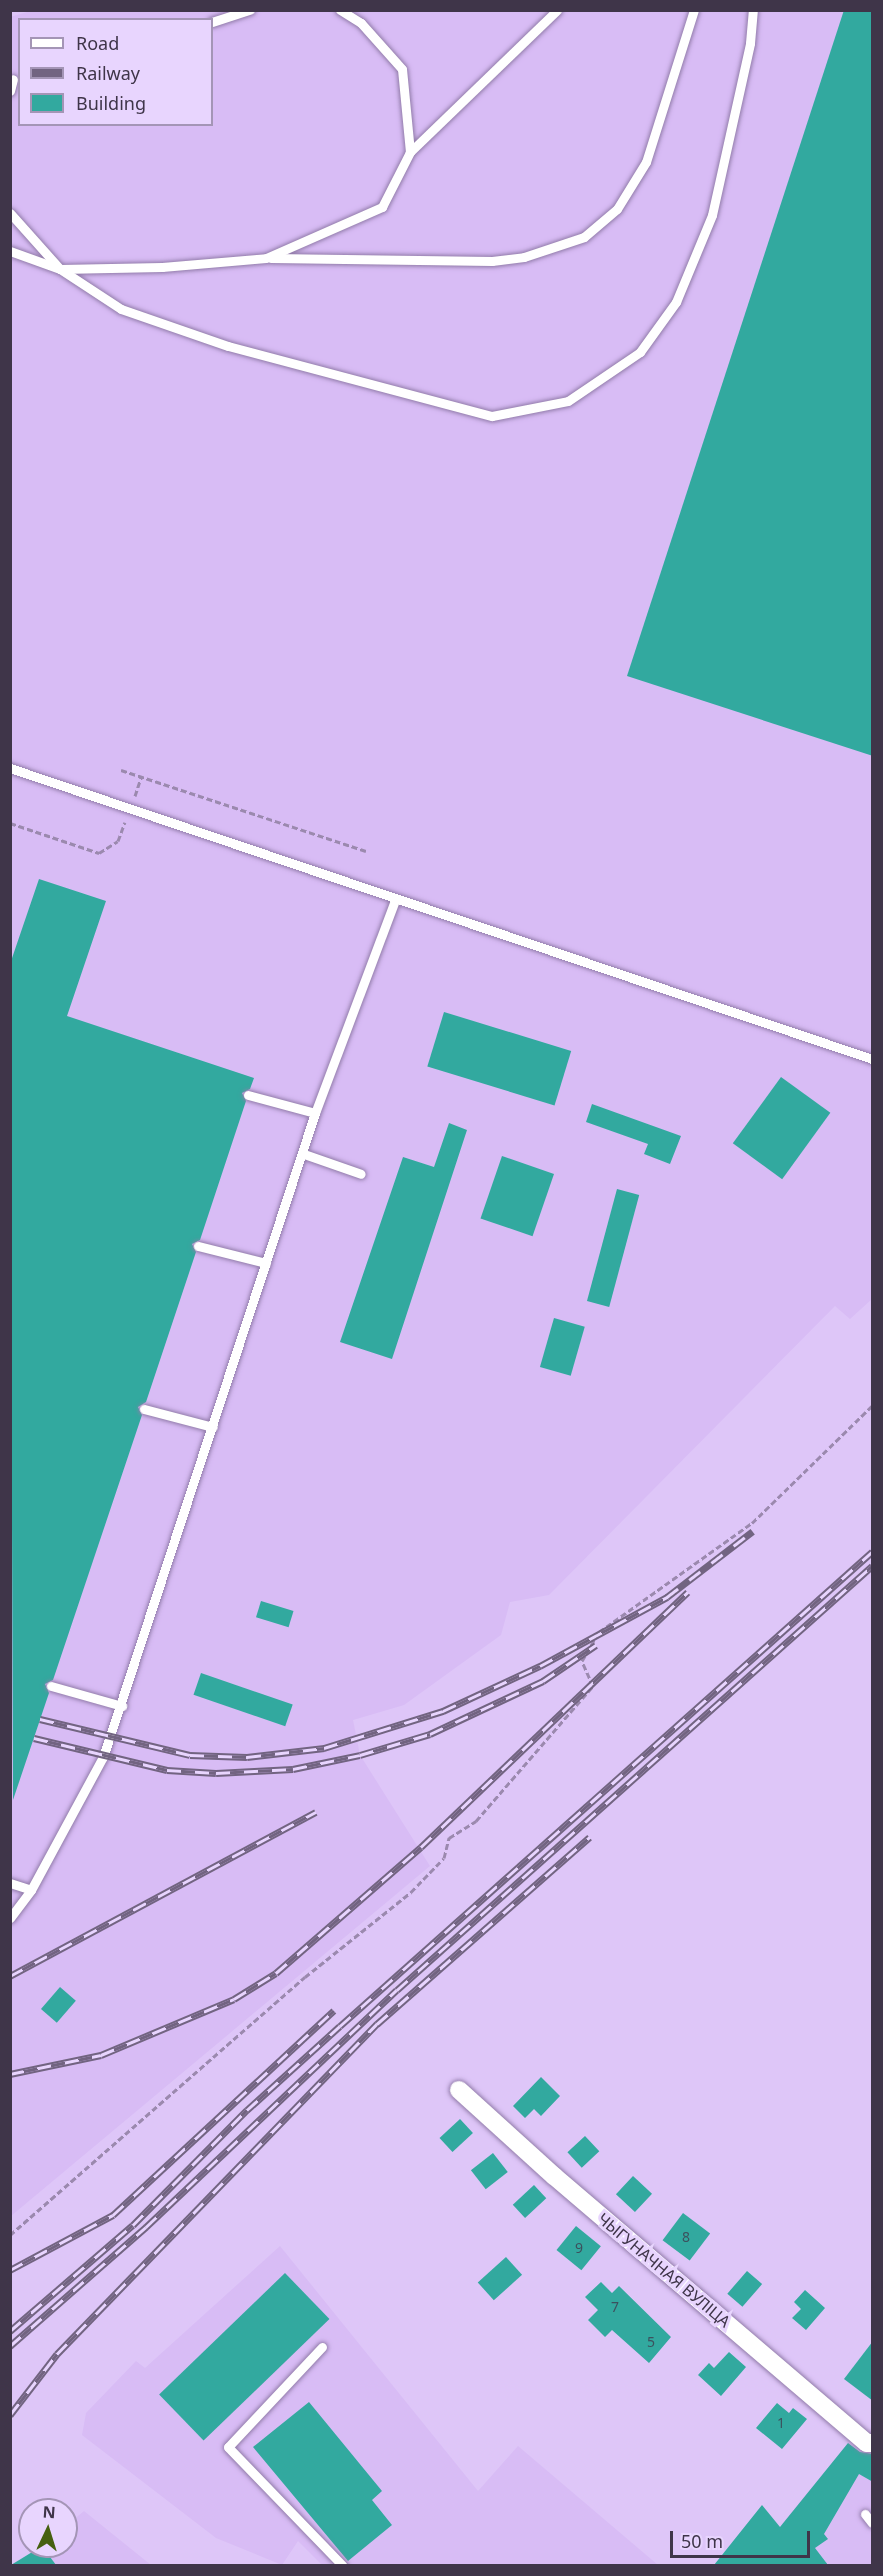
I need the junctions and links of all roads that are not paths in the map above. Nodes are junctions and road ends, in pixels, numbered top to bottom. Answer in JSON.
{"nodes":[{"id":1,"x":250,"y":10,"type":"edge"},
{"id":2,"x":340,"y":10,"type":"edge"},
{"id":3,"x":557,"y":10,"type":"edge"},
{"id":4,"x":694,"y":10,"type":"edge"},
{"id":5,"x":753,"y":10,"type":"edge"},
{"id":6,"x":213,"y":22,"type":"edge"},
{"id":7,"x":14,"y":79,"type":"edge"},
{"id":8,"x":10,"y":91,"type":"edge"},
{"id":9,"x":410,"y":152,"type":"junction"},
{"id":10,"x":10,"y":213,"type":"edge"},
{"id":11,"x":10,"y":251,"type":"edge"},
{"id":12,"x":266,"y":258,"type":"junction"},
{"id":13,"x":60,"y":269,"type":"junction"},
{"id":14,"x":10,"y":768,"type":"edge"},
{"id":15,"x":395,"y":900,"type":"junction"},
{"id":16,"x":873,"y":1059,"type":"edge"},
{"id":17,"x":248,"y":1095,"type":"dead end"},
{"id":18,"x":315,"y":1113,"type":"junction"},
{"id":19,"x":303,"y":1154,"type":"junction"},
{"id":20,"x":361,"y":1174,"type":"dead end"},
{"id":21,"x":198,"y":1246,"type":"dead end"},
{"id":22,"x":266,"y":1263,"type":"junction"},
{"id":23,"x":144,"y":1409,"type":"dead end"},
{"id":24,"x":213,"y":1427,"type":"junction"},
{"id":25,"x":51,"y":1686,"type":"dead end"},
{"id":26,"x":122,"y":1706,"type":"junction"},
{"id":27,"x":10,"y":1883,"type":"edge"},
{"id":28,"x":31,"y":1890,"type":"junction"},
{"id":29,"x":10,"y":1918,"type":"edge"},
{"id":30,"x":459,"y":2090,"type":"dead end"},
{"id":31,"x":322,"y":2347,"type":"dead end"},
{"id":32,"x":873,"y":2443,"type":"edge"},
{"id":33,"x":865,"y":2514,"type":"dead end"},
{"id":34,"x":873,"y":2523,"type":"edge"},
{"id":35,"x":343,"y":2565,"type":"edge"}],
"edges":[{"from":1,"to":6,"type":"lane"},
{"from":2,"to":9,"type":"lane"},
{"from":3,"to":9,"type":"lane"},
{"from":4,"to":12,"type":"lane"},
{"from":5,"to":13,"type":"lane"},
{"from":7,"to":8,"type":"lane"},
{"from":9,"to":12,"type":"lane"},
{"from":10,"to":13,"type":"lane"},
{"from":11,"to":13,"type":"lane"},
{"from":12,"to":13,"type":"lane"},
{"from":14,"to":15,"type":"lane"},
{"from":15,"to":16,"type":"lane"},
{"from":15,"to":18,"type":"lane"},
{"from":17,"to":18,"type":"lane"},
{"from":18,"to":19,"type":"lane"},
{"from":19,"to":20,"type":"lane"},
{"from":19,"to":22,"type":"lane"},
{"from":21,"to":22,"type":"lane"},
{"from":22,"to":24,"type":"lane"},
{"from":23,"to":24,"type":"lane"},
{"from":24,"to":26,"type":"lane"},
{"from":25,"to":26,"type":"lane"},
{"from":26,"to":28,"type":"lane"},
{"from":27,"to":28,"type":"lane"},
{"from":28,"to":29,"type":"lane"},
{"from":30,"to":32,"type":"street","name":"ЧЫГУНАЧНАЯ ВУЛІЦА"},
{"from":31,"to":35,"type":"lane"},
{"from":33,"to":34,"type":"lane"}]}
